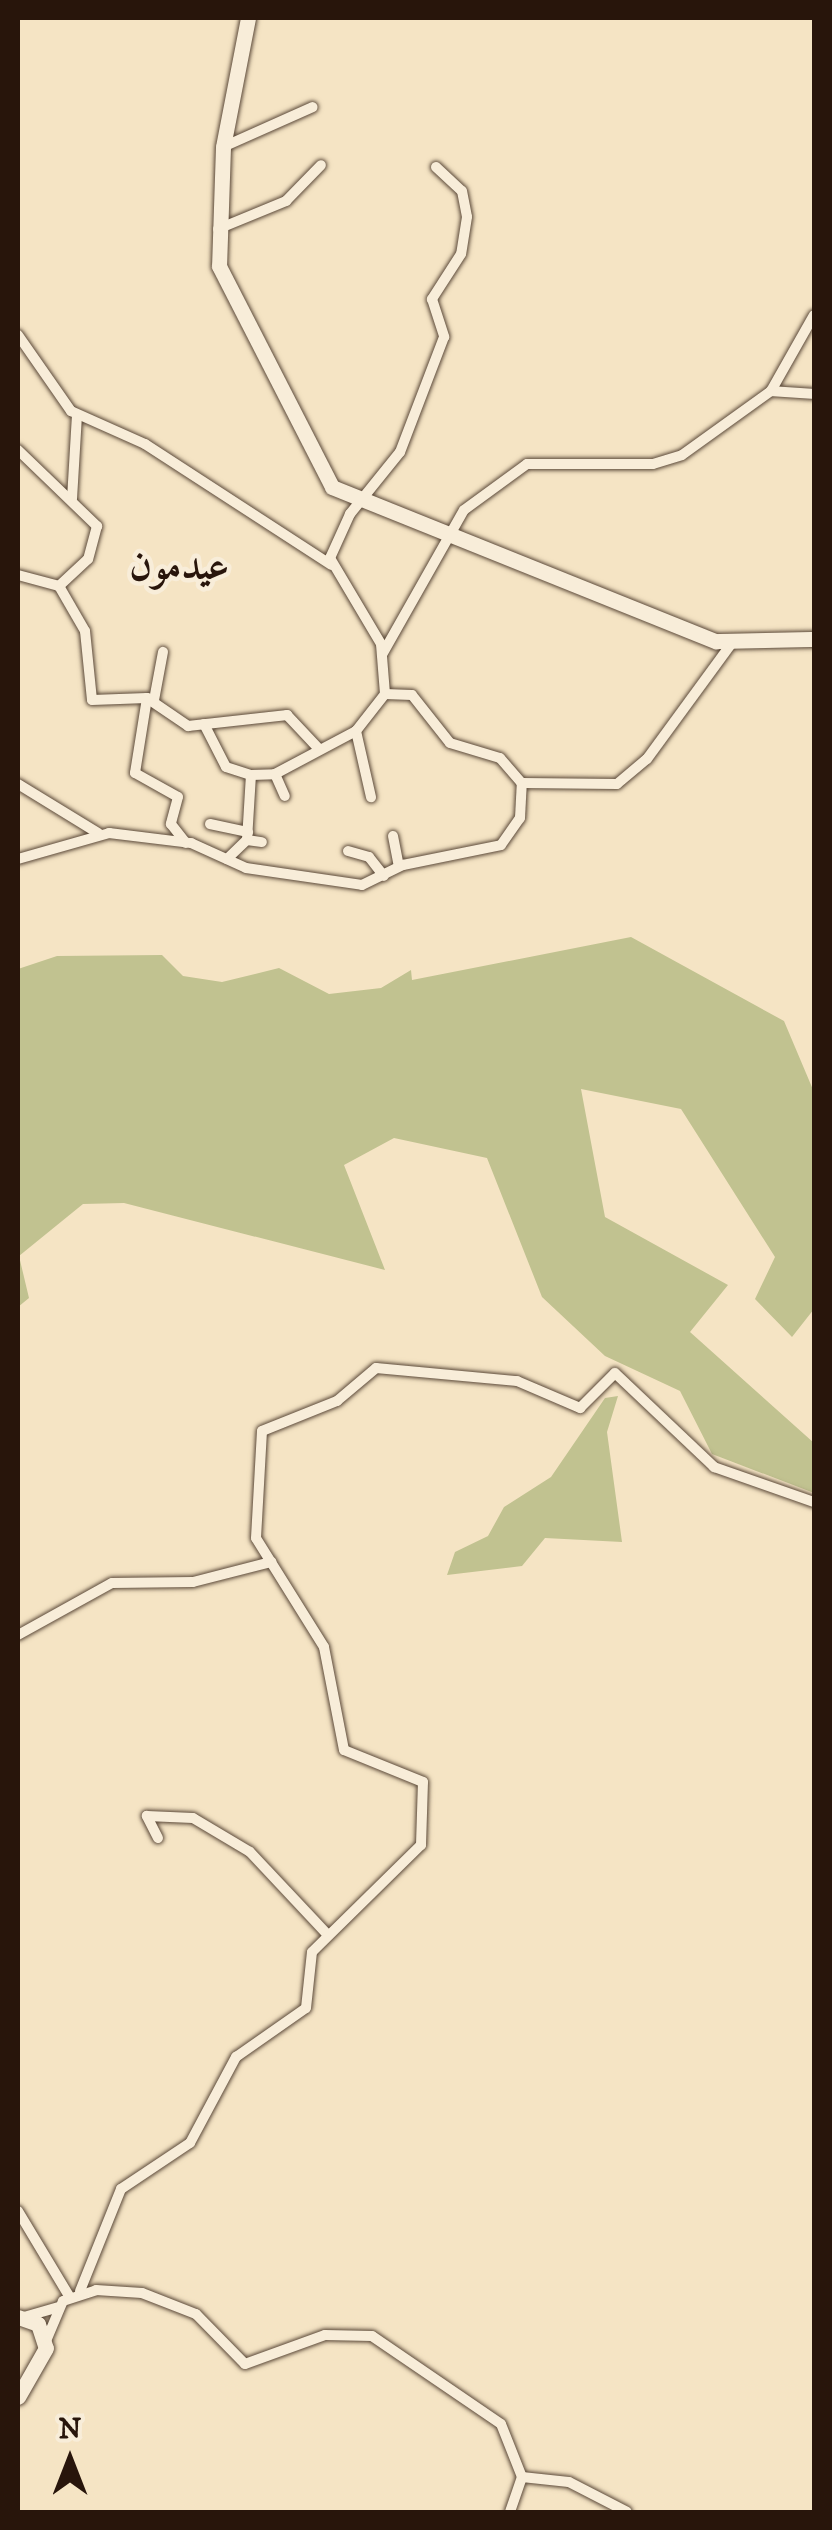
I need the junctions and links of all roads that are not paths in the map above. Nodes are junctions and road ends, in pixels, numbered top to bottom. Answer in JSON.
{"nodes":[{"id":1,"x":248,"y":18,"type":"edge"},
{"id":2,"x":312,"y":107,"type":"dead end"},
{"id":3,"x":223,"y":147,"type":"junction"},
{"id":4,"x":322,"y":166,"type":"dead end"},
{"id":5,"x":436,"y":167,"type":"dead end"},
{"id":6,"x":217,"y":230,"type":"junction"},
{"id":7,"x":814,"y":315,"type":"edge"},
{"id":8,"x":18,"y":335,"type":"edge"},
{"id":9,"x":771,"y":391,"type":"junction"},
{"id":10,"x":814,"y":394,"type":"edge"},
{"id":11,"x":77,"y":415,"type":"junction"},
{"id":12,"x":18,"y":450,"type":"edge"},
{"id":13,"x":72,"y":498,"type":"junction"},
{"id":14,"x":356,"y":504,"type":"junction"},
{"id":15,"x":442,"y":536,"type":"junction"},
{"id":16,"x":330,"y":565,"type":"junction"},
{"id":17,"x":18,"y":575,"type":"edge"},
{"id":18,"x":59,"y":586,"type":"junction"},
{"id":19,"x":814,"y":640,"type":"edge"},
{"id":20,"x":732,"y":643,"type":"junction"},
{"id":21,"x":162,"y":652,"type":"dead end"},
{"id":22,"x":383,"y":654,"type":"junction"},
{"id":23,"x":385,"y":694,"type":"junction"},
{"id":24,"x":150,"y":699,"type":"junction"},
{"id":25,"x":204,"y":724,"type":"junction"},
{"id":26,"x":356,"y":730,"type":"junction"},
{"id":27,"x":319,"y":749,"type":"junction"},
{"id":28,"x":274,"y":774,"type":"junction"},
{"id":29,"x":251,"y":775,"type":"junction"},
{"id":30,"x":522,"y":783,"type":"junction"},
{"id":31,"x":18,"y":784,"type":"edge"},
{"id":32,"x":285,"y":796,"type":"dead end"},
{"id":33,"x":371,"y":797,"type":"dead end"},
{"id":34,"x":210,"y":824,"type":"dead end"},
{"id":35,"x":99,"y":833,"type":"junction"},
{"id":36,"x":248,"y":836,"type":"junction"},
{"id":37,"x":392,"y":836,"type":"dead end"},
{"id":38,"x":262,"y":842,"type":"dead end"},
{"id":39,"x":186,"y":843,"type":"junction"},
{"id":40,"x":348,"y":851,"type":"dead end"},
{"id":41,"x":227,"y":859,"type":"junction"},
{"id":42,"x":18,"y":860,"type":"edge"},
{"id":43,"x":399,"y":866,"type":"junction"},
{"id":44,"x":384,"y":876,"type":"junction"},
{"id":45,"x":814,"y":1502,"type":"edge"},
{"id":46,"x":271,"y":1562,"type":"junction"},
{"id":47,"x":18,"y":1636,"type":"edge"},
{"id":48,"x":158,"y":1838,"type":"dead end"},
{"id":49,"x":328,"y":1935,"type":"junction"},
{"id":50,"x":18,"y":2211,"type":"edge"},
{"id":51,"x":74,"y":2293,"type":"junction"},
{"id":52,"x":58,"y":2307,"type":"junction"},
{"id":53,"x":21,"y":2317,"type":"edge"},
{"id":54,"x":46,"y":2341,"type":"junction"},
{"id":55,"x":18,"y":2397,"type":"edge"},
{"id":56,"x":522,"y":2477,"type":"junction"},
{"id":57,"x":510,"y":2512,"type":"edge"},
{"id":58,"x":627,"y":2512,"type":"edge"}],
"edges":[{"from":1,"to":3,"type":"street"},
{"from":2,"to":3,"type":"street"},
{"from":3,"to":6,"type":"street"},
{"from":4,"to":6,"type":"street"},
{"from":5,"to":14,"type":"street"},
{"from":6,"to":14,"type":"street"},
{"from":7,"to":9,"type":"street"},
{"from":8,"to":11,"type":"street"},
{"from":9,"to":10,"type":"street"},
{"from":9,"to":15,"type":"street"},
{"from":11,"to":13,"type":"street"},
{"from":11,"to":16,"type":"street"},
{"from":12,"to":13,"type":"street"},
{"from":13,"to":18,"type":"street"},
{"from":14,"to":15,"type":"street"},
{"from":14,"to":16,"type":"street"},
{"from":15,"to":20,"type":"street"},
{"from":15,"to":22,"type":"street"},
{"from":16,"to":22,"type":"street"},
{"from":17,"to":18,"type":"street"},
{"from":18,"to":24,"type":"street"},
{"from":19,"to":20,"type":"street"},
{"from":20,"to":30,"type":"street"},
{"from":21,"to":24,"type":"street"},
{"from":22,"to":23,"type":"street"},
{"from":23,"to":26,"type":"street"},
{"from":23,"to":30,"type":"street"},
{"from":24,"to":25,"type":"street"},
{"from":24,"to":39,"type":"street"},
{"from":25,"to":27,"type":"street"},
{"from":25,"to":29,"type":"street"},
{"from":26,"to":27,"type":"street"},
{"from":26,"to":33,"type":"street"},
{"from":27,"to":28,"type":"street"},
{"from":28,"to":29,"type":"street"},
{"from":28,"to":32,"type":"street"},
{"from":29,"to":36,"type":"street"},
{"from":30,"to":43,"type":"street"},
{"from":31,"to":35,"type":"street"},
{"from":34,"to":36,"type":"street"},
{"from":35,"to":39,"type":"street"},
{"from":35,"to":42,"type":"street"},
{"from":36,"to":38,"type":"street"},
{"from":36,"to":41,"type":"street"},
{"from":37,"to":43,"type":"street"},
{"from":39,"to":41,"type":"street"},
{"from":40,"to":44,"type":"street"},
{"from":41,"to":44,"type":"street"},
{"from":43,"to":44,"type":"street"},
{"from":45,"to":46,"type":"street"},
{"from":46,"to":47,"type":"street"},
{"from":46,"to":49,"type":"street"},
{"from":48,"to":49,"type":"street"},
{"from":49,"to":51,"type":"street"},
{"from":50,"to":51,"type":"street"},
{"from":51,"to":52,"type":"street"},
{"from":51,"to":56,"type":"street"},
{"from":52,"to":53,"type":"street"},
{"from":52,"to":54,"type":"street"},
{"from":53,"to":54,"type":"street"},
{"from":54,"to":55,"type":"street"},
{"from":56,"to":57,"type":"street"},
{"from":56,"to":58,"type":"street"}]}
